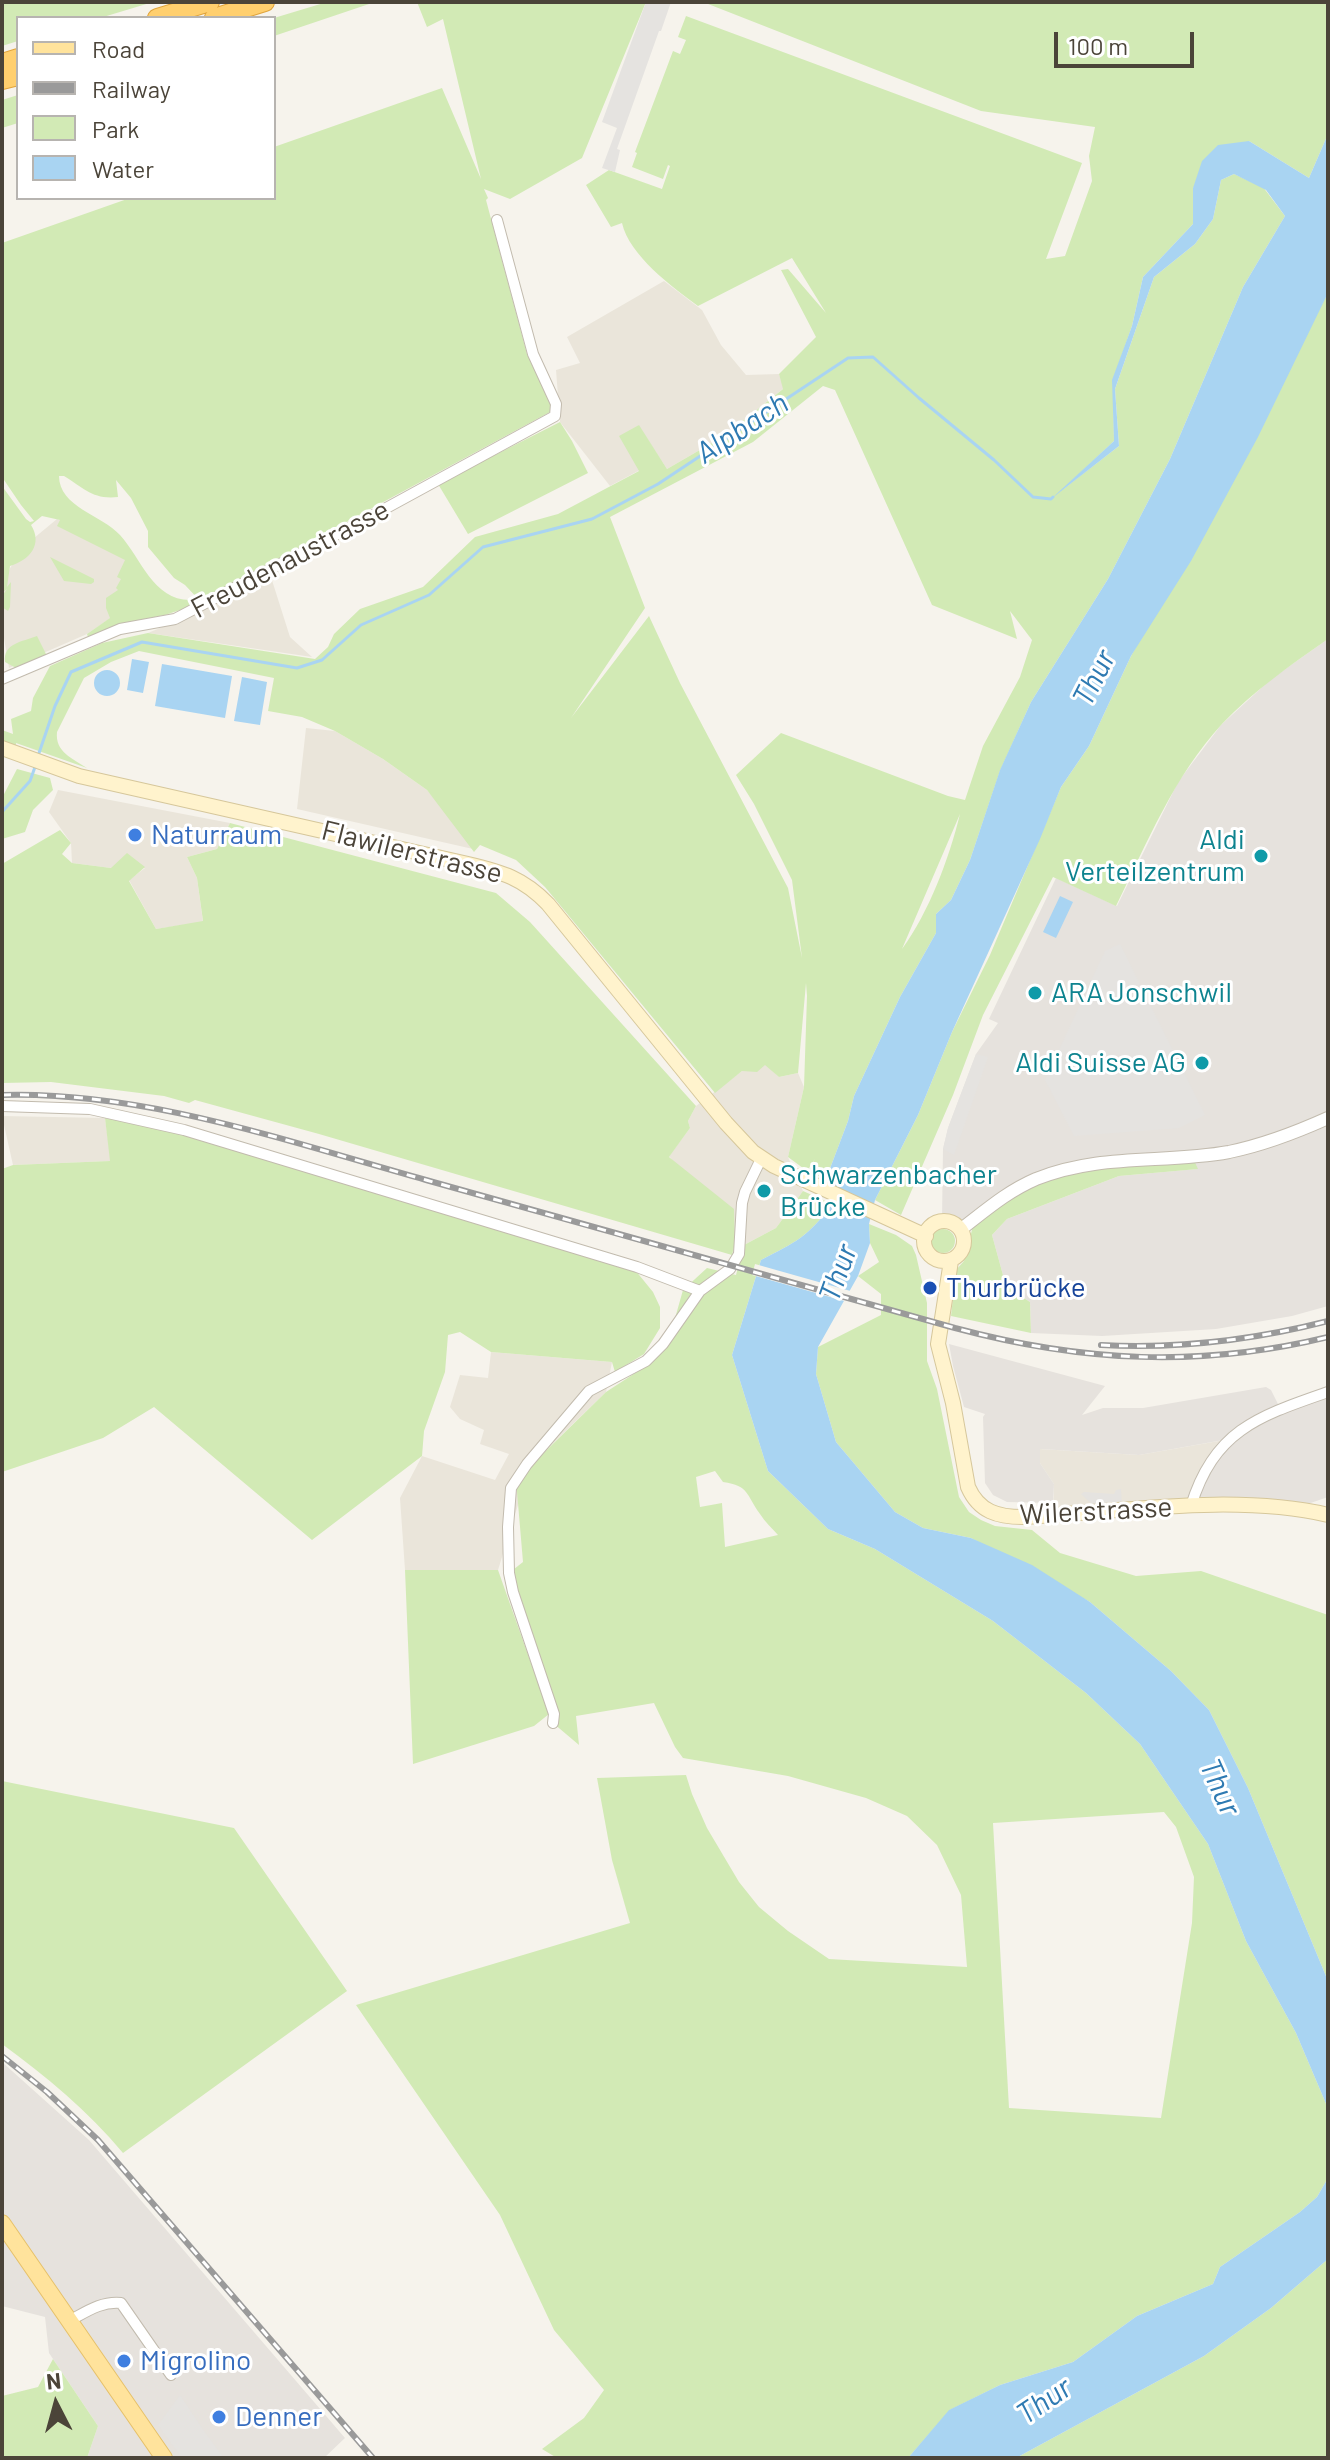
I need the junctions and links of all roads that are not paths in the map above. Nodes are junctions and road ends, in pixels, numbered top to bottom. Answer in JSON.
{"nodes":[{"id":1,"x":210,"y":2,"type":"edge"},
{"id":2,"x":265,"y":2,"type":"edge"},
{"id":3,"x":164,"y":16,"type":"edge"},
{"id":4,"x":220,"y":16,"type":"edge"},
{"id":5,"x":497,"y":220,"type":"dead end"},
{"id":6,"x":2,"y":679,"type":"edge"},
{"id":7,"x":2,"y":748,"type":"edge"},
{"id":8,"x":2,"y":1106,"type":"edge"},
{"id":9,"x":1328,"y":1118,"type":"edge"},
{"id":10,"x":761,"y":1159,"type":"junction"},
{"id":11,"x":960,"y":1230,"type":"junction"},
{"id":12,"x":926,"y":1236,"type":"junction"},
{"id":13,"x":944,"y":1261,"type":"junction"},
{"id":14,"x":700,"y":1291,"type":"junction"},
{"id":15,"x":1328,"y":1392,"type":"edge"},
{"id":16,"x":1191,"y":1506,"type":"junction"},
{"id":17,"x":1328,"y":1515,"type":"edge"},
{"id":18,"x":553,"y":1723,"type":"dead end"},
{"id":19,"x":2,"y":2223,"type":"edge"},
{"id":20,"x":69,"y":2321,"type":"junction"},
{"id":21,"x":171,"y":2375,"type":"dead end"},
{"id":22,"x":164,"y":2458,"type":"edge"}],
"edges":[{"from":1,"to":3,"type":"highway"},
{"from":2,"to":4,"type":"highway"},
{"from":5,"to":6,"type":"street","name":"Freudenaustrasse"},
{"from":7,"to":10,"type":"main road","name":"Flawilerstrasse"},
{"from":8,"to":14,"type":"street"},
{"from":9,"to":11,"type":"street"},
{"from":10,"to":12,"type":"main road","name":"Flawilerstrasse"},
{"from":10,"to":14,"type":"street"},
{"from":11,"to":12,"type":"main road"},
{"from":11,"to":13,"type":"main road","name":"Wilerstrasse"},
{"from":12,"to":13,"type":"main road","name":"Wilerstrasse"},
{"from":13,"to":16,"type":"main road","name":"Wilerstrasse"},
{"from":14,"to":18,"type":"street"},
{"from":15,"to":16,"type":"street"},
{"from":16,"to":17,"type":"main road","name":"Wilerstrasse"},
{"from":19,"to":20,"type":"main road"},
{"from":20,"to":21,"type":"street"},
{"from":20,"to":22,"type":"main road"}]}
